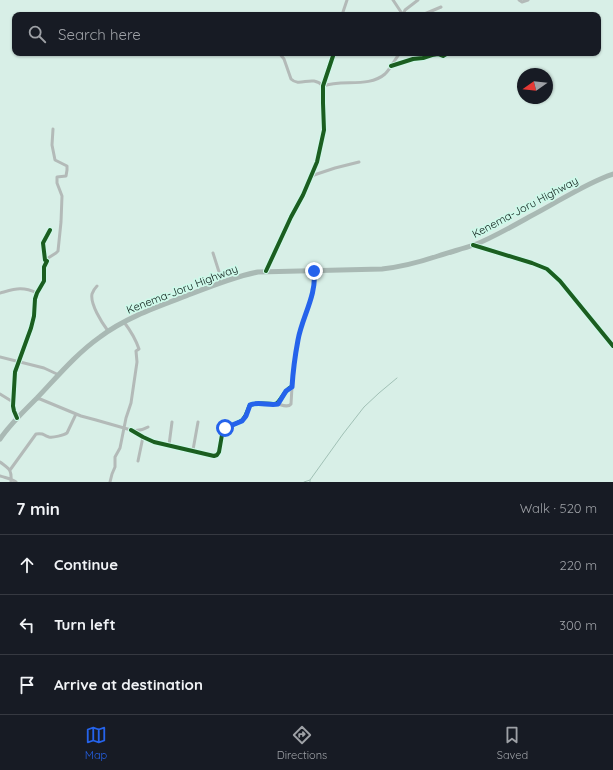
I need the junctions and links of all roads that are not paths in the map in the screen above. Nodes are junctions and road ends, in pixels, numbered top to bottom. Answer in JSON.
{"nodes":[{"id":1,"x":348,"y":0,"type":"edge"},
{"id":2,"x":393,"y":0,"type":"edge"},
{"id":3,"x":418,"y":0,"type":"edge"},
{"id":4,"x":519,"y":0,"type":"edge"},
{"id":5,"x":528,"y":0,"type":"edge"},
{"id":6,"x":441,"y":7,"type":"dead end"},
{"id":7,"x":343,"y":12,"type":"edge"},
{"id":8,"x":401,"y":12,"type":"edge"},
{"id":9,"x":404,"y":12,"type":"edge"},
{"id":10,"x":429,"y":12,"type":"edge"},
{"id":11,"x":282,"y":56,"type":"edge"},
{"id":12,"x":333,"y":56,"type":"edge"},
{"id":13,"x":398,"y":56,"type":"edge"},
{"id":14,"x":429,"y":56,"type":"edge"},
{"id":15,"x":391,"y":66,"type":"junction"},
{"id":16,"x":323,"y":86,"type":"junction"},
{"id":17,"x":53,"y":129,"type":"dead end"},
{"id":18,"x":359,"y":162,"type":"dead end"},
{"id":19,"x":613,"y":174,"type":"edge"},
{"id":20,"x":310,"y":179,"type":"junction"},
{"id":21,"x":50,"y":230,"type":"dead end"},
{"id":22,"x":473,"y":245,"type":"junction"},
{"id":23,"x":213,"y":252,"type":"dead end"},
{"id":24,"x":45,"y":260,"type":"junction"},
{"id":25,"x":266,"y":271,"type":"junction"},
{"id":26,"x":314,"y":271,"type":"junction"},
{"id":27,"x":221,"y":283,"type":"junction"},
{"id":28,"x":97,"y":286,"type":"dead end"},
{"id":29,"x":0,"y":293,"type":"edge"},
{"id":30,"x":37,"y":293,"type":"junction"},
{"id":31,"x":124,"y":322,"type":"junction"},
{"id":32,"x":108,"y":331,"type":"junction"},
{"id":33,"x":613,"y":346,"type":"edge"},
{"id":34,"x":0,"y":357,"type":"edge"},
{"id":35,"x":18,"y":362,"type":"junction"},
{"id":36,"x":59,"y":375,"type":"junction"},
{"id":37,"x":292,"y":387,"type":"junction"},
{"id":38,"x":0,"y":394,"type":"edge"},
{"id":39,"x":36,"y":399,"type":"junction"},
{"id":40,"x":13,"y":402,"type":"junction"},
{"id":41,"x":278,"y":404,"type":"junction"},
{"id":42,"x":76,"y":414,"type":"junction"},
{"id":43,"x":17,"y":418,"type":"junction"},
{"id":44,"x":172,"y":422,"type":"dead end"},
{"id":45,"x":198,"y":422,"type":"dead end"},
{"id":46,"x":148,"y":426,"type":"dead end"},
{"id":47,"x":124,"y":427,"type":"junction"},
{"id":48,"x":132,"y":430,"type":"junction"},
{"id":49,"x":1,"y":435,"type":"edge"},
{"id":50,"x":143,"y":437,"type":"junction"},
{"id":51,"x":169,"y":445,"type":"junction"},
{"id":52,"x":193,"y":450,"type":"junction"},
{"id":53,"x":138,"y":461,"type":"dead end"},
{"id":54,"x":0,"y":462,"type":"edge"},
{"id":55,"x":10,"y":470,"type":"junction"},
{"id":56,"x":0,"y":476,"type":"edge"},
{"id":57,"x":11,"y":480,"type":"edge"},
{"id":58,"x":16,"y":482,"type":"edge"},
{"id":59,"x":110,"y":482,"type":"edge"}],
"edges":[{"from":1,"to":7,"type":"street"},
{"from":2,"to":8,"type":"street"},
{"from":3,"to":9,"type":"street"},
{"from":4,"to":5,"type":"street"},
{"from":6,"to":10,"type":"street"},
{"from":11,"to":16,"type":"street"},
{"from":12,"to":16,"type":"street"},
{"from":13,"to":15,"type":"street"},
{"from":14,"to":15,"type":"street"},
{"from":15,"to":16,"type":"street"},
{"from":16,"to":20,"type":"street"},
{"from":17,"to":24,"type":"street"},
{"from":18,"to":20,"type":"street"},
{"from":19,"to":22,"type":"highway","name":"Kenema-Joru Highway"},
{"from":20,"to":25,"type":"street"},
{"from":21,"to":24,"type":"street"},
{"from":22,"to":26,"type":"highway","name":"Kenema-Joru Highway"},
{"from":22,"to":33,"type":"street"},
{"from":23,"to":27,"type":"street"},
{"from":24,"to":30,"type":"street"},
{"from":25,"to":26,"type":"highway","name":"Kenema-Joru Highway"},
{"from":25,"to":27,"type":"highway","name":"Kenema-Joru Highway"},
{"from":26,"to":37,"type":"street"},
{"from":27,"to":31,"type":"highway","name":"Kenema-Joru Highway"},
{"from":28,"to":32,"type":"street"},
{"from":29,"to":30,"type":"street"},
{"from":30,"to":35,"type":"street"},
{"from":31,"to":32,"type":"highway","name":"Kenema-Joru Highway"},
{"from":31,"to":47,"type":"street"},
{"from":32,"to":36,"type":"highway","name":"Kenema-Joru Highway"},
{"from":34,"to":35,"type":"street"},
{"from":35,"to":36,"type":"street"},
{"from":35,"to":40,"type":"street"},
{"from":36,"to":39,"type":"highway","name":"Kenema-Joru Highway"},
{"from":37,"to":41,"type":"street"},
{"from":37,"to":41,"type":"street"},
{"from":38,"to":40,"type":"street"},
{"from":39,"to":42,"type":"street"},
{"from":39,"to":43,"type":"highway","name":"Kenema-Joru Highway"},
{"from":40,"to":43,"type":"street"},
{"from":41,"to":52,"type":"street"},
{"from":42,"to":47,"type":"street"},
{"from":42,"to":55,"type":"street"},
{"from":43,"to":49,"type":"highway","name":"Kenema-Joru Highway"},
{"from":44,"to":51,"type":"street"},
{"from":45,"to":52,"type":"street"},
{"from":46,"to":48,"type":"street"},
{"from":47,"to":48,"type":"street"},
{"from":47,"to":59,"type":"street"},
{"from":48,"to":50,"type":"street"},
{"from":50,"to":51,"type":"street"},
{"from":50,"to":53,"type":"street"},
{"from":51,"to":52,"type":"street"},
{"from":54,"to":55,"type":"street"},
{"from":55,"to":57,"type":"street"},
{"from":56,"to":57,"type":"street"},
{"from":57,"to":58,"type":"street"}]}
